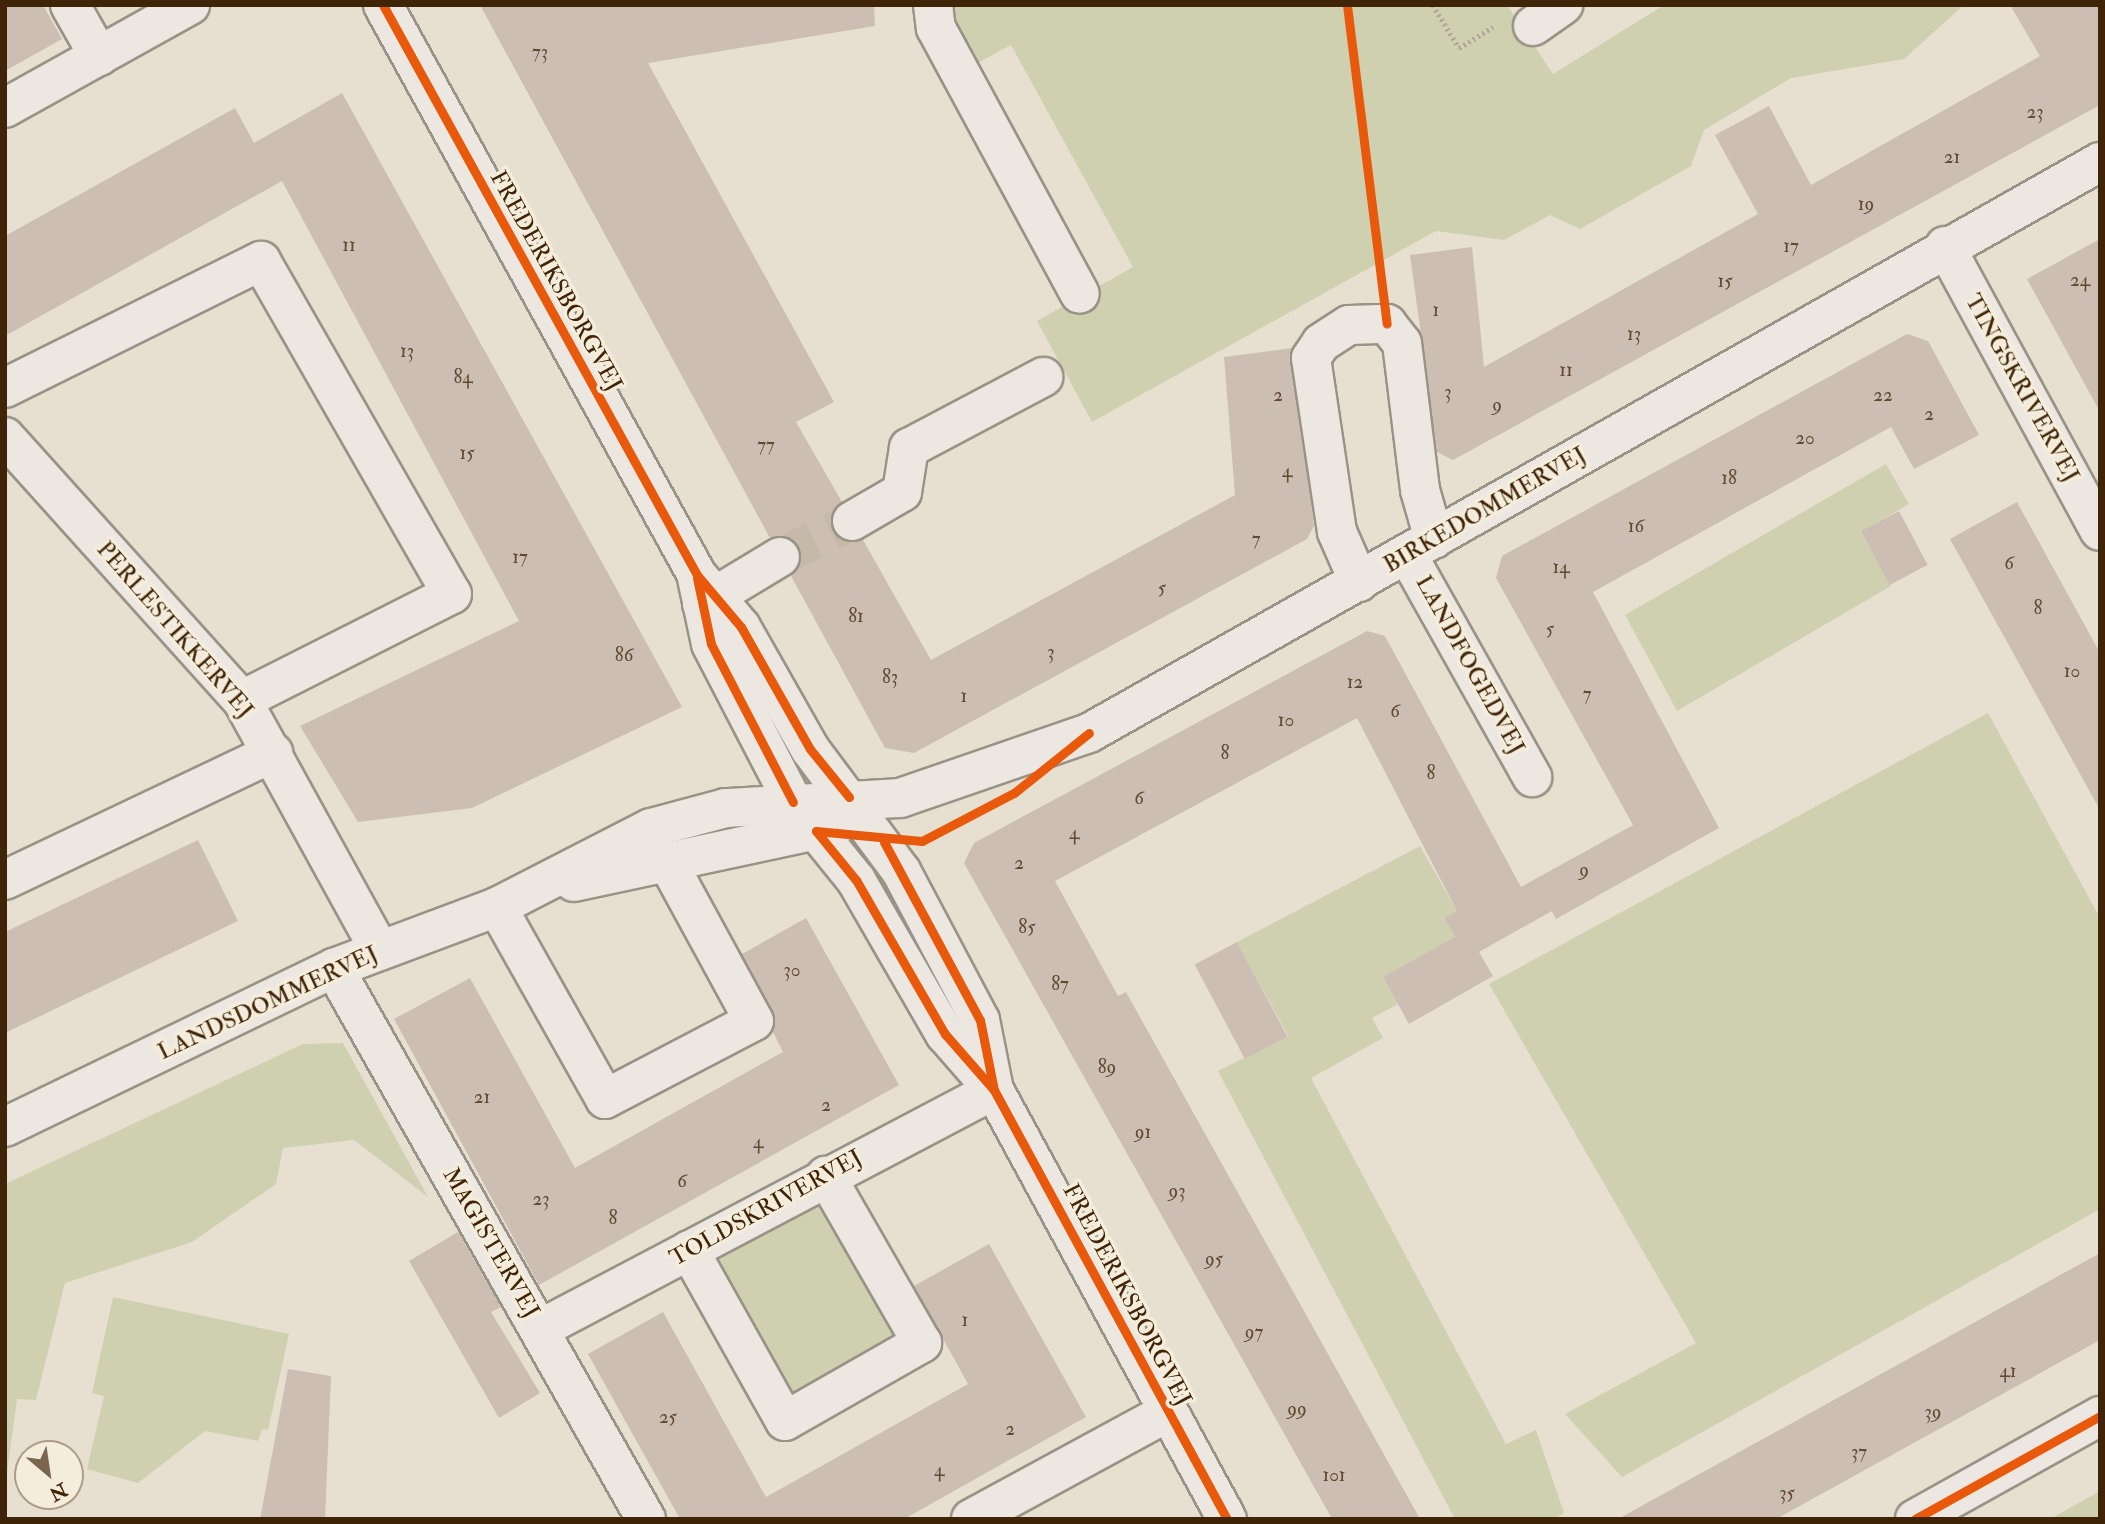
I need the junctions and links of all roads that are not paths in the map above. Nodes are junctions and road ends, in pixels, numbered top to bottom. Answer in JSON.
{"nodes":[{"id":1,"x":71,"y":5,"type":"edge"},
{"id":2,"x":190,"y":5,"type":"edge"},
{"id":3,"x":383,"y":5,"type":"edge"},
{"id":4,"x":933,"y":5,"type":"edge"},
{"id":5,"x":99,"y":55,"type":"junction"},
{"id":6,"x":5,"y":108,"type":"edge"},
{"id":7,"x":2100,"y":162,"type":"edge"},
{"id":8,"x":1945,"y":246,"type":"junction"},
{"id":9,"x":1080,"y":294,"type":"dead end"},
{"id":10,"x":1043,"y":377,"type":"dead end"},
{"id":11,"x":5,"y":388,"type":"edge"},
{"id":12,"x":5,"y":437,"type":"edge"},
{"id":13,"x":852,"y":521,"type":"tunnel mouth"},
{"id":14,"x":2100,"y":531,"type":"edge"},
{"id":15,"x":1421,"y":547,"type":"junction"},
{"id":16,"x":780,"y":557,"type":"tunnel mouth"},
{"id":17,"x":1359,"y":582,"type":"junction"},
{"id":18,"x":705,"y":591,"type":"junction"},
{"id":19,"x":242,"y":699,"type":"junction"},
{"id":20,"x":273,"y":752,"type":"junction"},
{"id":21,"x":1532,"y":777,"type":"dead end"},
{"id":22,"x":849,"y":797,"type":"junction"},
{"id":23,"x":805,"y":816,"type":"junction"},
{"id":24,"x":669,"y":865,"type":"junction"},
{"id":25,"x":5,"y":880,"type":"edge"},
{"id":26,"x":534,"y":889,"type":"junction"},
{"id":27,"x":497,"y":907,"type":"junction"},
{"id":28,"x":380,"y":951,"type":"junction"},
{"id":29,"x":334,"y":968,"type":"junction"},
{"id":30,"x":994,"y":1090,"type":"junction"},
{"id":31,"x":5,"y":1127,"type":"edge"},
{"id":32,"x":827,"y":1176,"type":"junction"},
{"id":33,"x":689,"y":1250,"type":"junction"},
{"id":34,"x":540,"y":1329,"type":"junction"},
{"id":35,"x":1168,"y":1412,"type":"junction"},
{"id":36,"x":2100,"y":1416,"type":"edge"},
{"id":37,"x":1018,"y":1508,"type":"edge"},
{"id":38,"x":646,"y":1519,"type":"edge"},
{"id":39,"x":971,"y":1519,"type":"edge"},
{"id":40,"x":1227,"y":1519,"type":"edge"},
{"id":41,"x":1915,"y":1519,"type":"edge"}],
"edges":[{"from":1,"to":5,"type":"street"},
{"from":2,"to":5,"type":"street"},
{"from":3,"to":18,"type":"street","name":"FREDERIKSBORGVEJ"},
{"from":4,"to":9,"type":"street"},
{"from":5,"to":6,"type":"street"},
{"from":7,"to":8,"type":"street","name":"BIRKEDOMMERVEJ"},
{"from":8,"to":14,"type":"street","name":"TINGSKRIVERVEJ"},
{"from":8,"to":15,"type":"street","name":"BIRKEDOMMERVEJ"},
{"from":10,"to":13,"type":"street"},
{"from":11,"to":19,"type":"street"},
{"from":12,"to":19,"type":"street","name":"PERLESTIKKERVEJ"},
{"from":15,"to":17,"type":"street","name":"BIRKEDOMMERVEJ"},
{"from":15,"to":17,"type":"street","name":"LANDFOGEDVEJ"},
{"from":15,"to":21,"type":"street","name":"LANDFOGEDVEJ"},
{"from":16,"to":18,"type":"street"},
{"from":17,"to":22,"type":"street","name":"BIRKEDOMMERVEJ"},
{"from":18,"to":22,"type":"street","name":"FREDERIKSBORGVEJ"},
{"from":18,"to":23,"type":"street","name":"FREDERIKSBORGVEJ"},
{"from":19,"to":20,"type":"street","name":"PERLESTIKKERVEJ"},
{"from":20,"to":25,"type":"street"},
{"from":20,"to":28,"type":"street","name":"PERLESTIKKERVEJ"},
{"from":22,"to":23,"type":"street","name":"BIRKEDOMMERVEJ"},
{"from":22,"to":30,"type":"street","name":"FREDERIKSBORGVEJ"},
{"from":23,"to":24,"type":"street","name":"LANDSDOMMERVEJ"},
{"from":23,"to":26,"type":"street","name":"LANDSDOMMERVEJ"},
{"from":23,"to":30,"type":"street","name":"FREDERIKSBORGVEJ"},
{"from":24,"to":26,"type":"street","name":"LANDSDOMMERVEJ"},
{"from":24,"to":27,"type":"street"},
{"from":26,"to":27,"type":"street","name":"LANDSDOMMERVEJ"},
{"from":27,"to":28,"type":"street","name":"LANDSDOMMERVEJ"},
{"from":28,"to":29,"type":"street","name":"LANDSDOMMERVEJ"},
{"from":29,"to":31,"type":"street","name":"LANDSDOMMERVEJ"},
{"from":29,"to":34,"type":"street","name":"MAGISTERVEJ"},
{"from":30,"to":32,"type":"street","name":"TOLDSKRIVERVEJ"},
{"from":30,"to":35,"type":"street","name":"FREDERIKSBORGVEJ"},
{"from":32,"to":33,"type":"street","name":"TOLDSKRIVERVEJ"},
{"from":32,"to":33,"type":"street"},
{"from":33,"to":34,"type":"street","name":"TOLDSKRIVERVEJ"},
{"from":34,"to":38,"type":"street","name":"MAGISTERVEJ"},
{"from":35,"to":37,"type":"street"},
{"from":35,"to":40,"type":"street","name":"FREDERIKSBORGVEJ"},
{"from":36,"to":41,"type":"street"},
{"from":37,"to":39,"type":"street"}]}
